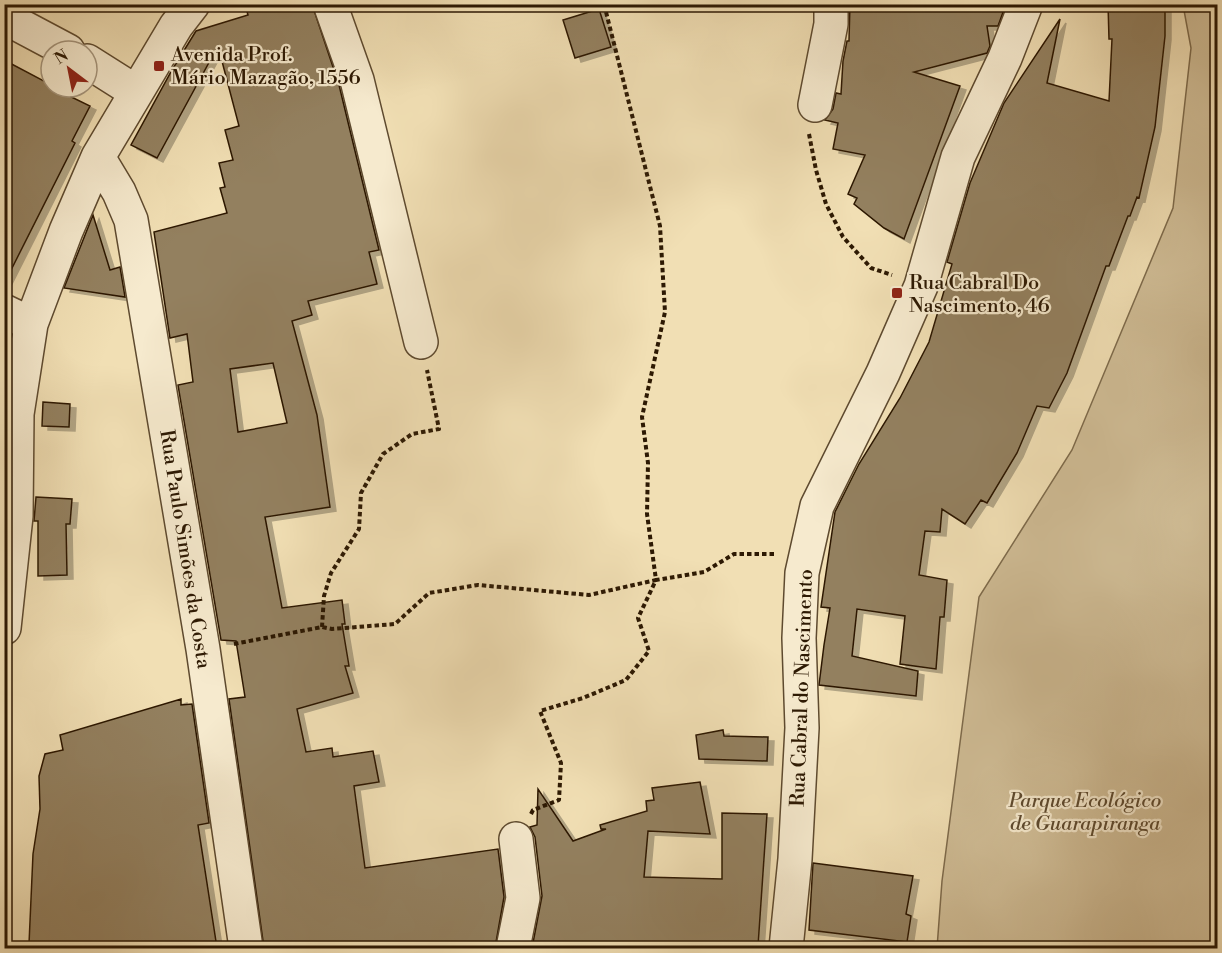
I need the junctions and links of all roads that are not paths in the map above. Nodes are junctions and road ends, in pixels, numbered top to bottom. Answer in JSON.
{"nodes":[{"id":1,"x":193,"y":4,"type":"edge"},
{"id":2,"x":330,"y":4,"type":"edge"},
{"id":3,"x":831,"y":4,"type":"edge"},
{"id":4,"x":1026,"y":4,"type":"edge"},
{"id":5,"x":4,"y":17,"type":"edge"},
{"id":6,"x":45,"y":39,"type":"edge"},
{"id":7,"x":99,"y":69,"type":"edge"},
{"id":8,"x":136,"y":92,"type":"junction"},
{"id":9,"x":815,"y":105,"type":"road end"},
{"id":10,"x":98,"y":157,"type":"junction"},
{"id":11,"x":18,"y":317,"type":"edge"},
{"id":12,"x":421,"y":342,"type":"road end"},
{"id":13,"x":10,"y":520,"type":"edge"},
{"id":14,"x":4,"y":628,"type":"edge"},
{"id":15,"x":516,"y":838,"type":"road end"},
{"id":16,"x":246,"y":948,"type":"edge"},
{"id":17,"x":513,"y":948,"type":"edge"},
{"id":18,"x":786,"y":948,"type":"edge"}],
"edges":[{"from":1,"to":8,"type":"street"},
{"from":2,"to":12,"type":"street"},
{"from":3,"to":9,"type":"street"},
{"from":4,"to":18,"type":"street","name":"Rua Cabral do Nascimento"},
{"from":5,"to":6,"type":"street"},
{"from":7,"to":8,"type":"street"},
{"from":8,"to":10,"type":"street"},
{"from":10,"to":11,"type":"street"},
{"from":10,"to":16,"type":"street","name":"Rua Paulo Simões da Costa"},
{"from":11,"to":13,"type":"street"},
{"from":13,"to":14,"type":"street"},
{"from":15,"to":17,"type":"street"}]}
